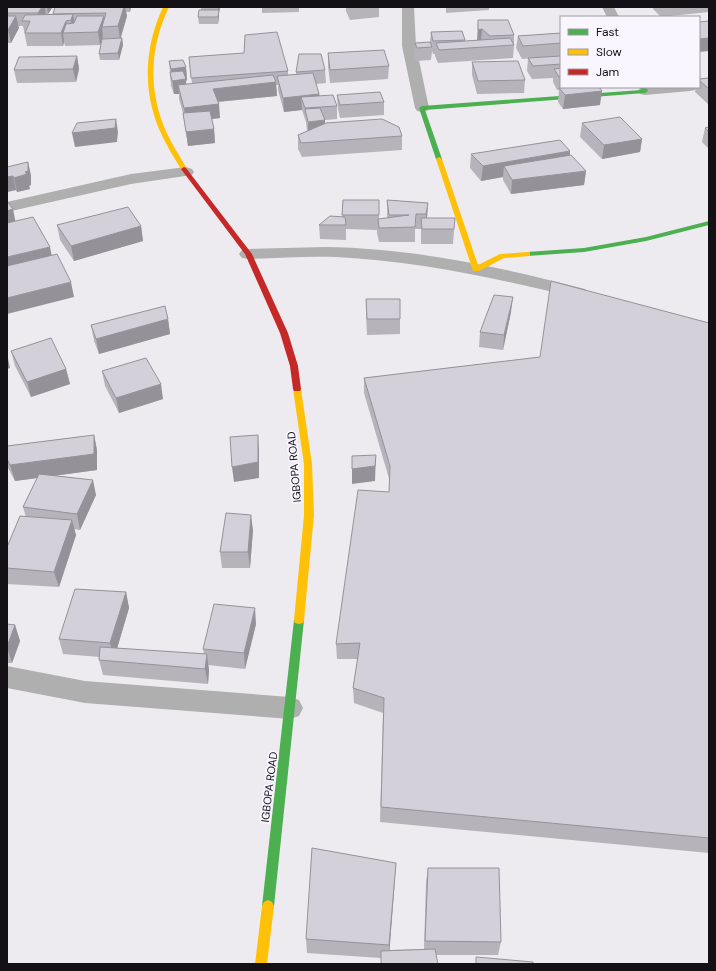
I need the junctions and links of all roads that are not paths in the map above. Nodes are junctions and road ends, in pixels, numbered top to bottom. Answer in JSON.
{"nodes":[{"id":1,"x":166,"y":7,"type":"edge"},
{"id":2,"x":408,"y":7,"type":"edge"},
{"id":3,"x":608,"y":7,"type":"edge"},
{"id":4,"x":612,"y":16,"type":"edge"},
{"id":5,"x":667,"y":88,"type":"edge"},
{"id":6,"x":644,"y":89,"type":"edge"},
{"id":7,"x":422,"y":108,"type":"junction"},
{"id":8,"x":186,"y":172,"type":"junction"},
{"id":9,"x":7,"y":207,"type":"edge"},
{"id":10,"x":709,"y":223,"type":"edge"},
{"id":11,"x":248,"y":254,"type":"junction"},
{"id":12,"x":476,"y":268,"type":"junction"},
{"id":13,"x":592,"y":296,"type":"edge"},
{"id":14,"x":7,"y":677,"type":"edge"},
{"id":15,"x":290,"y":708,"type":"junction"},
{"id":16,"x":261,"y":964,"type":"edge"}],
"edges":[{"from":1,"to":8,"type":"street","name":"IGBOPA ROAD"},
{"from":2,"to":7,"type":"street"},
{"from":3,"to":4,"type":"street"},
{"from":5,"to":6,"type":"street"},
{"from":6,"to":7,"type":"street"},
{"from":7,"to":12,"type":"street"},
{"from":8,"to":9,"type":"street"},
{"from":8,"to":11,"type":"street","name":"IGBOPA ROAD"},
{"from":10,"to":12,"type":"street"},
{"from":11,"to":12,"type":"street"},
{"from":11,"to":15,"type":"street","name":"IGBOPA ROAD"},
{"from":12,"to":13,"type":"street"},
{"from":14,"to":15,"type":"street"},
{"from":15,"to":16,"type":"street","name":"IGBOPA ROAD"}]}
